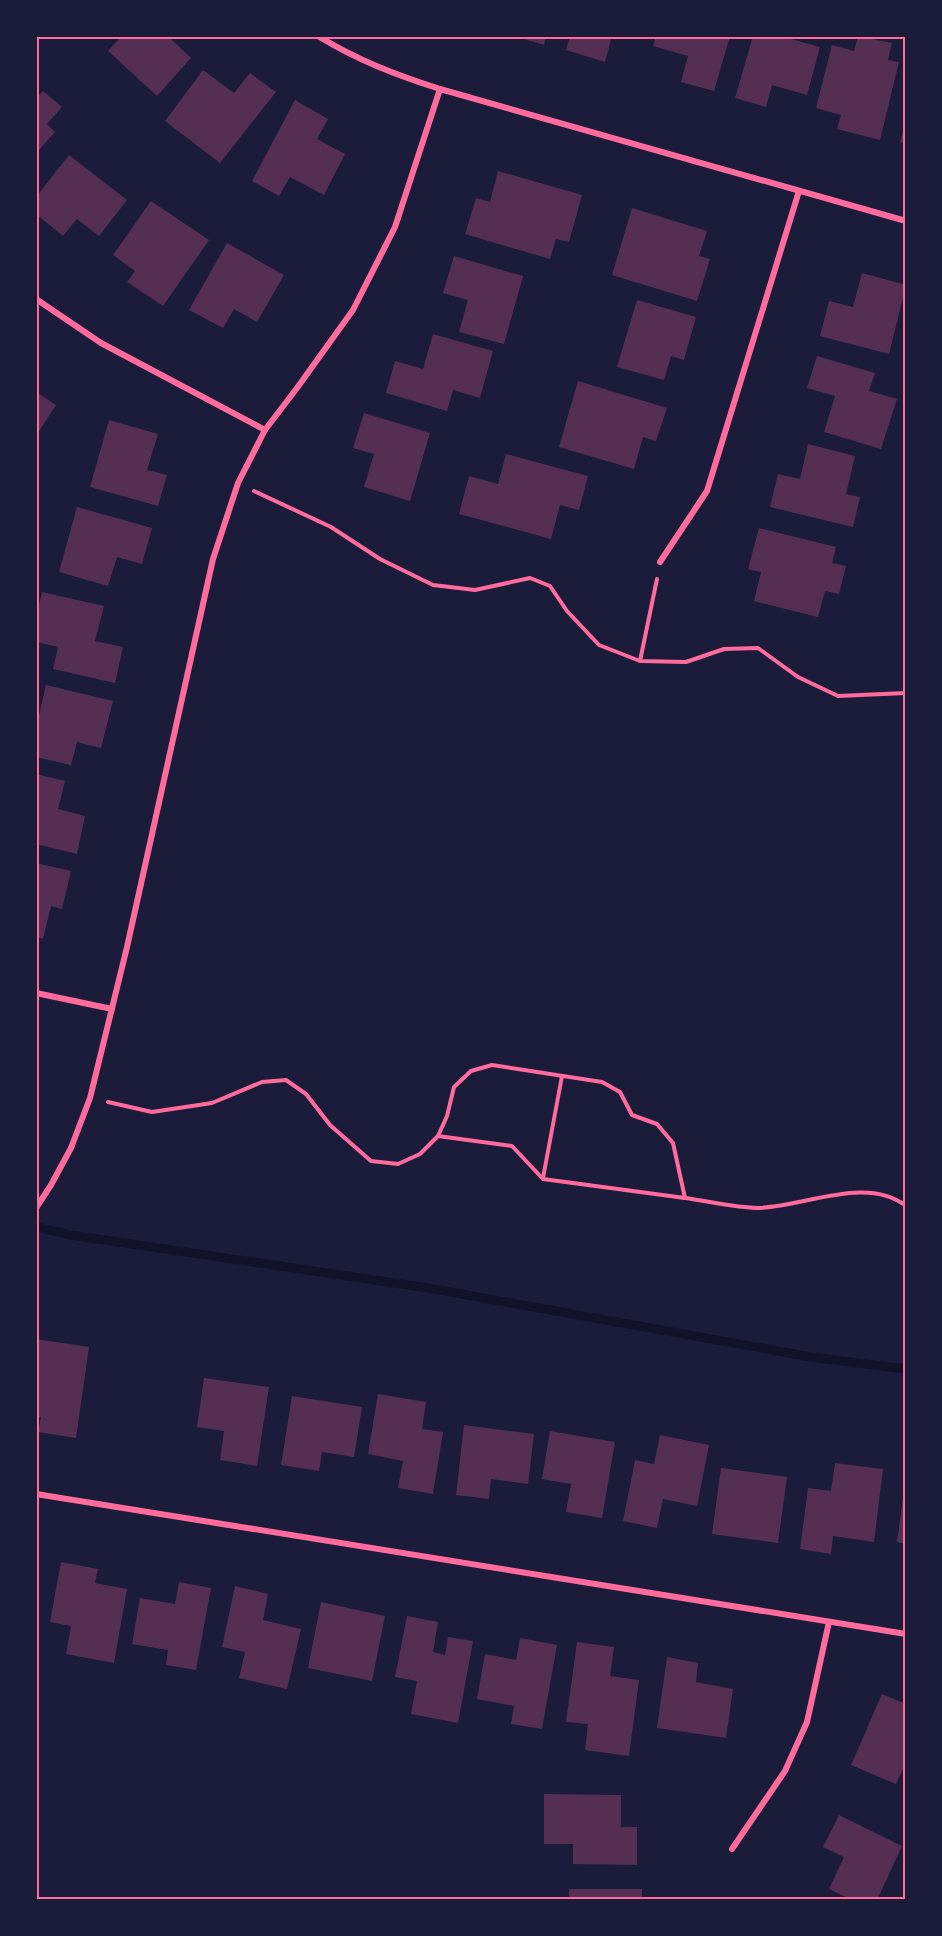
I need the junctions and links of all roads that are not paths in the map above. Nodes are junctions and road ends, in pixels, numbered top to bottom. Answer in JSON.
{"nodes":[{"id":1,"x":318,"y":36,"type":"edge"},
{"id":2,"x":440,"y":89,"type":"junction"},
{"id":3,"x":799,"y":192,"type":"junction"},
{"id":4,"x":906,"y":221,"type":"edge"},
{"id":5,"x":36,"y":299,"type":"edge"},
{"id":6,"x":265,"y":430,"type":"junction"},
{"id":7,"x":660,"y":562,"type":"road end"},
{"id":8,"x":36,"y":993,"type":"edge"},
{"id":9,"x":112,"y":1009,"type":"junction"},
{"id":10,"x":36,"y":1208,"type":"edge"},
{"id":11,"x":36,"y":1494,"type":"edge"},
{"id":12,"x":829,"y":1622,"type":"junction"},
{"id":13,"x":906,"y":1634,"type":"edge"},
{"id":14,"x":732,"y":1849,"type":"dead end"}],
"edges":[{"from":1,"to":2,"type":"street"},
{"from":2,"to":3,"type":"street"},
{"from":2,"to":6,"type":"street"},
{"from":3,"to":4,"type":"street"},
{"from":3,"to":7,"type":"street"},
{"from":5,"to":6,"type":"street"},
{"from":6,"to":9,"type":"street"},
{"from":8,"to":9,"type":"street"},
{"from":9,"to":10,"type":"street"},
{"from":11,"to":12,"type":"street"},
{"from":12,"to":13,"type":"street"},
{"from":12,"to":14,"type":"street"}]}
